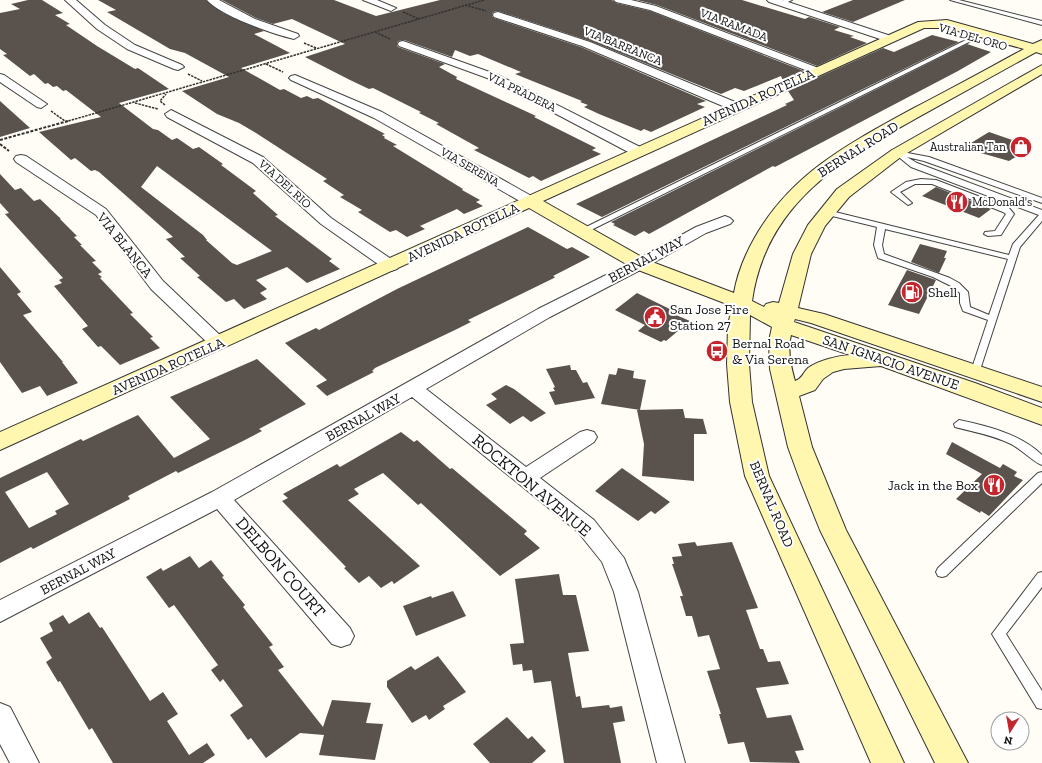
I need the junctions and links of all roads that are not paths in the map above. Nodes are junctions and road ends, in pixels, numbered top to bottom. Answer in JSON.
{"nodes":[{"id":1,"x":70,"y":0,"type":"edge"},
{"id":2,"x":212,"y":0,"type":"edge"},
{"id":3,"x":368,"y":0,"type":"edge"},
{"id":4,"x":619,"y":0,"type":"edge"},
{"id":5,"x":953,"y":0,"type":"edge"},
{"id":6,"x":781,"y":1,"type":"edge"},
{"id":7,"x":391,"y":8,"type":"road end"},
{"id":8,"x":498,"y":14,"type":"road end"},
{"id":9,"x":1042,"y":22,"type":"edge"},
{"id":10,"x":927,"y":23,"type":"junction"},
{"id":11,"x":294,"y":36,"type":"dead end"},
{"id":12,"x":974,"y":38,"type":"junction"},
{"id":13,"x":890,"y":39,"type":"junction"},
{"id":14,"x":403,"y":44,"type":"dead end"},
{"id":15,"x":1038,"y":50,"type":"edge"},
{"id":16,"x":178,"y":67,"type":"dead end"},
{"id":17,"x":1042,"y":69,"type":"edge"},
{"id":18,"x":817,"y":71,"type":"junction"},
{"id":19,"x":0,"y":77,"type":"edge"},
{"id":20,"x":295,"y":78,"type":"road end"},
{"id":21,"x":41,"y":104,"type":"dead end"},
{"id":22,"x":736,"y":107,"type":"junction"},
{"id":23,"x":165,"y":110,"type":"road end"},
{"id":24,"x":886,"y":130,"type":"junction"},
{"id":25,"x":637,"y":151,"type":"junction"},
{"id":26,"x":897,"y":153,"type":"junction"},
{"id":27,"x":21,"y":159,"type":"dead end"},
{"id":28,"x":530,"y":201,"type":"junction"},
{"id":29,"x":1042,"y":202,"type":"edge"},
{"id":30,"x":908,"y":203,"type":"dead end"},
{"id":31,"x":827,"y":212,"type":"junction"},
{"id":32,"x":1042,"y":213,"type":"edge"},
{"id":33,"x":1042,"y":216,"type":"edge"},
{"id":34,"x":725,"y":221,"type":"dead end"},
{"id":35,"x":882,"y":225,"type":"junction"},
{"id":36,"x":582,"y":231,"type":"junction"},
{"id":37,"x":988,"y":234,"type":"dead end"},
{"id":38,"x":1012,"y":258,"type":"junction"},
{"id":39,"x":640,"y":264,"type":"junction"},
{"id":40,"x":391,"y":266,"type":"junction"},
{"id":41,"x":742,"y":302,"type":"junction"},
{"id":42,"x":785,"y":317,"type":"junction"},
{"id":43,"x":993,"y":320,"type":"junction"},
{"id":44,"x":218,"y":343,"type":"junction"},
{"id":45,"x":888,"y":361,"type":"junction"},
{"id":46,"x":976,"y":371,"type":"junction"},
{"id":47,"x":413,"y":388,"type":"junction"},
{"id":48,"x":788,"y":392,"type":"junction"},
{"id":49,"x":1042,"y":395,"type":"edge"},
{"id":50,"x":1042,"y":417,"type":"edge"},
{"id":51,"x":959,"y":424,"type":"dead end"},
{"id":52,"x":587,"y":437,"type":"dead end"},
{"id":53,"x":0,"y":442,"type":"edge"},
{"id":54,"x":1042,"y":461,"type":"edge"},
{"id":55,"x":1042,"y":476,"type":"edge"},
{"id":56,"x":526,"y":477,"type":"junction"},
{"id":57,"x":220,"y":498,"type":"junction"},
{"id":58,"x":942,"y":572,"type":"dead end"},
{"id":59,"x":1042,"y":577,"type":"edge"},
{"id":60,"x":0,"y":612,"type":"edge"},
{"id":61,"x":342,"y":636,"type":"dead end"},
{"id":62,"x":1042,"y":703,"type":"edge"},
{"id":63,"x":0,"y":716,"type":"edge"},
{"id":64,"x":24,"y":763,"type":"edge"},
{"id":65,"x":671,"y":763,"type":"edge"},
{"id":66,"x":888,"y":763,"type":"edge"},
{"id":67,"x":952,"y":763,"type":"edge"}],
"edges":[{"from":1,"to":16,"type":"street"},
{"from":2,"to":11,"type":"street"},
{"from":3,"to":7,"type":"street"},
{"from":4,"to":18,"type":"street","name":"VIA RAMADA"},
{"from":5,"to":9,"type":"lane"},
{"from":6,"to":13,"type":"street"},
{"from":8,"to":22,"type":"street","name":"VIA BARRANCA"},
{"from":10,"to":12,"type":"main road","name":"VIA DEL ORO"},
{"from":10,"to":13,"type":"main road","name":"AVENIDA ROTELLA"},
{"from":10,"to":15,"type":"main road","name":"VIA DEL ORO"},
{"from":12,"to":15,"type":"main road","name":"VIA DEL ORO"},
{"from":12,"to":36,"type":"lane"},
{"from":13,"to":18,"type":"main road","name":"AVENIDA ROTELLA"},
{"from":14,"to":25,"type":"street","name":"VIA PRADERA"},
{"from":15,"to":24,"type":"main road","name":"BERNAL ROAD"},
{"from":17,"to":26,"type":"main road","name":"BERNAL ROAD"},
{"from":18,"to":22,"type":"main road","name":"AVENIDA ROTELLA"},
{"from":19,"to":21,"type":"street"},
{"from":20,"to":28,"type":"street","name":"VIA SERENA"},
{"from":22,"to":25,"type":"main road","name":"AVENIDA ROTELLA"},
{"from":23,"to":40,"type":"street","name":"VIA DEL RIO"},
{"from":24,"to":26,"type":"main road"},
{"from":24,"to":41,"type":"main road","name":"BERNAL ROAD"},
{"from":25,"to":28,"type":"main road","name":"AVENIDA ROTELLA"},
{"from":26,"to":29,"type":"lane"},
{"from":26,"to":31,"type":"main road","name":"BERNAL ROAD"},
{"from":26,"to":32,"type":"lane"},
{"from":27,"to":44,"type":"street","name":"VIA BLANCA"},
{"from":28,"to":36,"type":"main road","name":"VIA SERENA"},
{"from":28,"to":40,"type":"main road","name":"AVENIDA ROTELLA"},
{"from":30,"to":37,"type":"lane"},
{"from":31,"to":35,"type":"lane"},
{"from":31,"to":42,"type":"main road","name":"BERNAL ROAD"},
{"from":33,"to":38,"type":"lane"},
{"from":34,"to":39,"type":"street","name":"BERNAL WAY"},
{"from":35,"to":38,"type":"lane"},
{"from":35,"to":43,"type":"lane"},
{"from":36,"to":39,"type":"main road","name":"VIA SERENA"},
{"from":38,"to":43,"type":"lane"},
{"from":39,"to":41,"type":"main road","name":"SAN IGNACIO AVENUE"},
{"from":39,"to":47,"type":"street","name":"BERNAL WAY"},
{"from":40,"to":44,"type":"main road","name":"AVENIDA ROTELLA"},
{"from":41,"to":42,"type":"main road","name":"SAN IGNACIO AVENUE"},
{"from":41,"to":66,"type":"main road","name":"BERNAL ROAD"},
{"from":42,"to":45,"type":"main road","name":"SAN IGNACIO AVENUE"},
{"from":42,"to":46,"type":"main road","name":"SAN IGNACIO AVENUE"},
{"from":42,"to":48,"type":"main road","name":"BERNAL ROAD"},
{"from":43,"to":46,"type":"lane"},
{"from":44,"to":53,"type":"main road","name":"AVENIDA ROTELLA"},
{"from":45,"to":48,"type":"main road"},
{"from":45,"to":50,"type":"main road","name":"SAN IGNACIO AVENUE"},
{"from":46,"to":49,"type":"main road","name":"SAN IGNACIO AVENUE"},
{"from":47,"to":56,"type":"street","name":"ROCKTON AVENUE"},
{"from":47,"to":57,"type":"street","name":"BERNAL WAY"},
{"from":48,"to":67,"type":"main road","name":"BERNAL ROAD"},
{"from":51,"to":54,"type":"lane"},
{"from":52,"to":56,"type":"street"},
{"from":55,"to":58,"type":"lane"},
{"from":56,"to":65,"type":"street","name":"ROCKTON AVENUE"},
{"from":57,"to":60,"type":"street","name":"BERNAL WAY"},
{"from":57,"to":61,"type":"street","name":"DELBON COURT"},
{"from":59,"to":62,"type":"lane"},
{"from":63,"to":64,"type":"street"}]}
